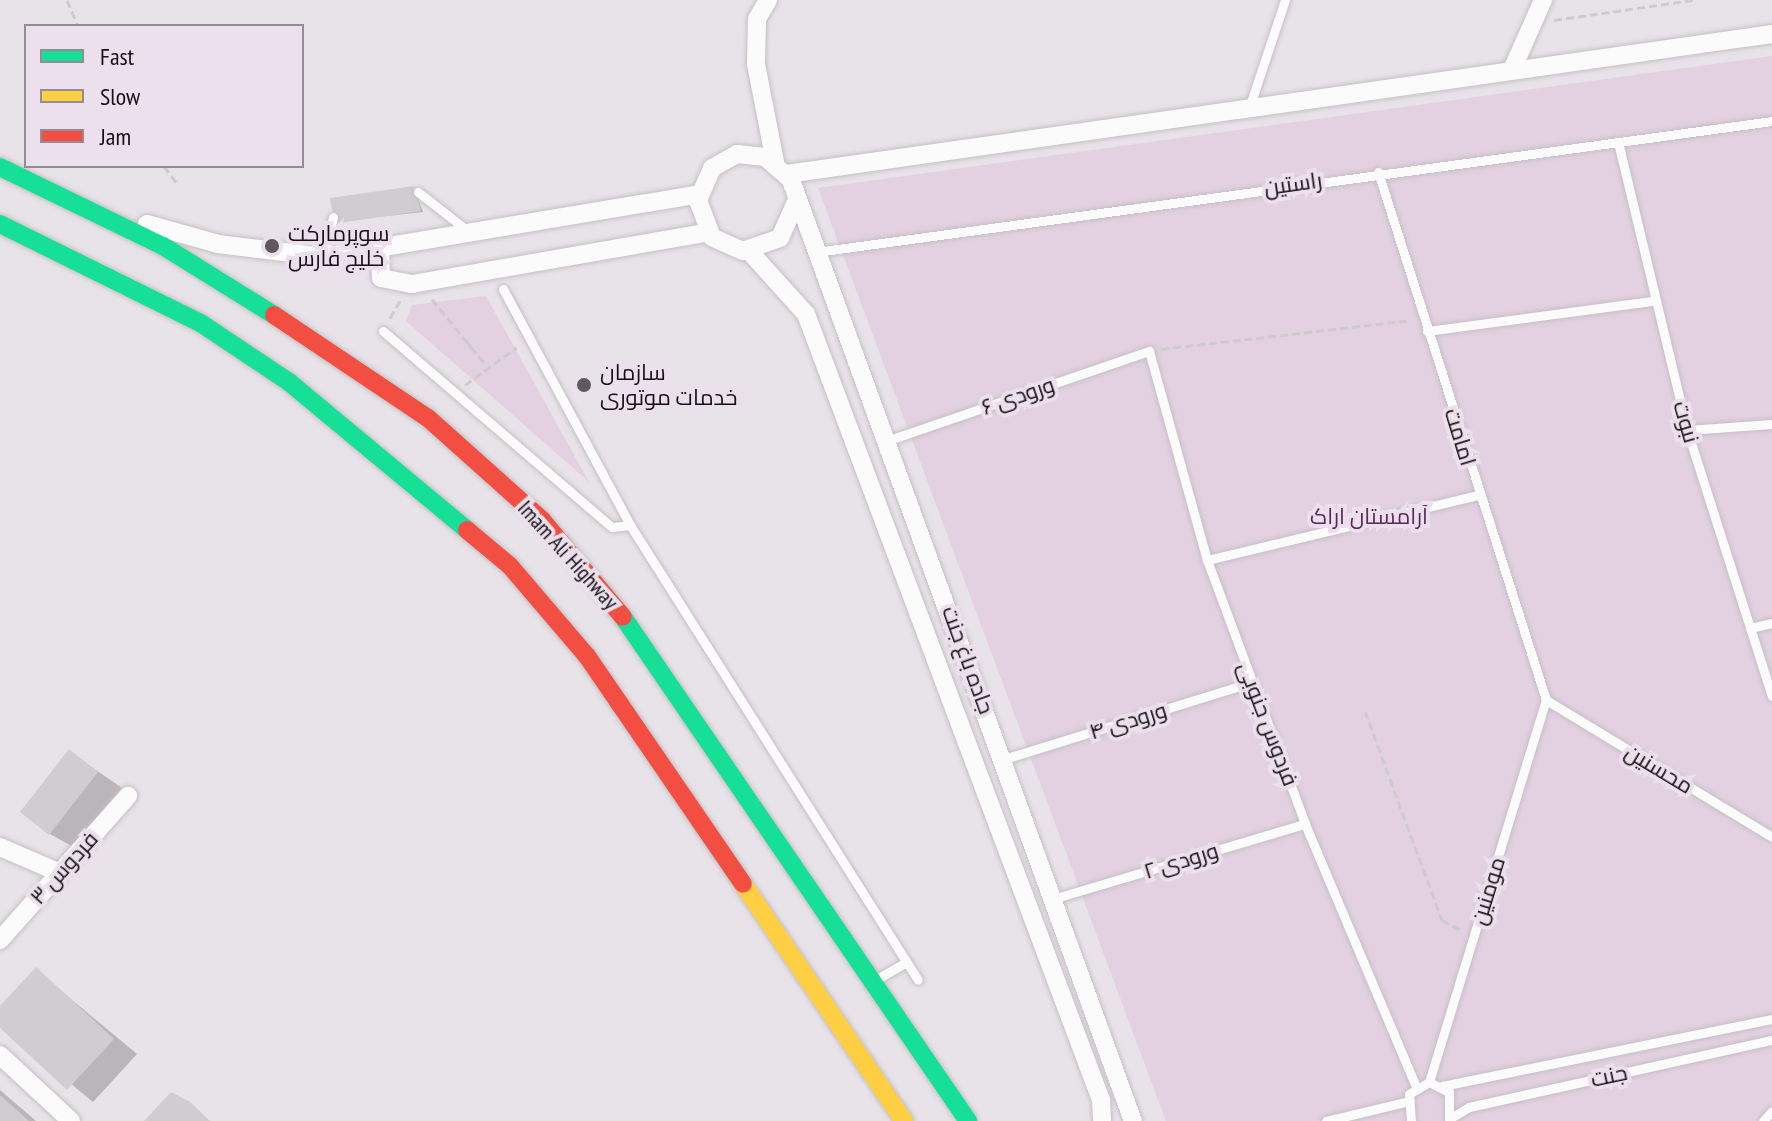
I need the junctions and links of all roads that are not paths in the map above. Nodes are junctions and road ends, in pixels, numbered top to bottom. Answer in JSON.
{"nodes":[{"id":1,"x":768,"y":0,"type":"edge"},
{"id":2,"x":1285,"y":0,"type":"edge"},
{"id":3,"x":1543,"y":0,"type":"edge"},
{"id":4,"x":1772,"y":34,"type":"edge"},
{"id":5,"x":1512,"y":70,"type":"junction"},
{"id":6,"x":1249,"y":108,"type":"junction"},
{"id":7,"x":1772,"y":121,"type":"edge"},
{"id":8,"x":1618,"y":142,"type":"junction"},
{"id":9,"x":0,"y":165,"type":"edge"},
{"id":10,"x":781,"y":168,"type":"junction"},
{"id":11,"x":1378,"y":172,"type":"junction"},
{"id":12,"x":418,"y":192,"type":"dead end"},
{"id":13,"x":699,"y":194,"type":"junction"},
{"id":14,"x":796,"y":202,"type":"junction"},
{"id":15,"x":80,"y":205,"type":"junction"},
{"id":16,"x":333,"y":217,"type":"dead end"},
{"id":17,"x":0,"y":224,"type":"edge"},
{"id":18,"x":468,"y":231,"type":"junction"},
{"id":19,"x":709,"y":232,"type":"junction"},
{"id":20,"x":380,"y":250,"type":"junction"},
{"id":21,"x":749,"y":251,"type":"junction"},
{"id":22,"x":816,"y":252,"type":"junction"},
{"id":23,"x":324,"y":257,"type":"junction"},
{"id":24,"x":503,"y":289,"type":"dead end"},
{"id":25,"x":1653,"y":301,"type":"junction"},
{"id":26,"x":383,"y":331,"type":"dead end"},
{"id":27,"x":1427,"y":331,"type":"junction"},
{"id":28,"x":1149,"y":351,"type":"joint"},
{"id":29,"x":1772,"y":424,"type":"edge"},
{"id":30,"x":1687,"y":430,"type":"junction"},
{"id":31,"x":886,"y":441,"type":"junction"},
{"id":32,"x":1478,"y":495,"type":"junction"},
{"id":33,"x":630,"y":525,"type":"junction"},
{"id":34,"x":1207,"y":560,"type":"junction"},
{"id":35,"x":952,"y":617,"type":"junction"},
{"id":36,"x":1772,"y":623,"type":"edge"},
{"id":37,"x":629,"y":624,"type":"junction"},
{"id":38,"x":925,"y":627,"type":"junction"},
{"id":39,"x":1750,"y":628,"type":"junction"},
{"id":40,"x":587,"y":656,"type":"junction"},
{"id":41,"x":1252,"y":682,"type":"junction"},
{"id":42,"x":1772,"y":696,"type":"edge"},
{"id":43,"x":1546,"y":700,"type":"junction"},
{"id":44,"x":1004,"y":759,"type":"junction"},
{"id":45,"x":128,"y":796,"type":"dead end"},
{"id":46,"x":1305,"y":824,"type":"junction"},
{"id":47,"x":1772,"y":837,"type":"edge"},
{"id":48,"x":0,"y":847,"type":"edge"},
{"id":49,"x":60,"y":873,"type":"junction"},
{"id":50,"x":1056,"y":898,"type":"junction"},
{"id":51,"x":0,"y":940,"type":"edge"},
{"id":52,"x":907,"y":962,"type":"junction"},
{"id":53,"x":918,"y":980,"type":"dead end"},
{"id":54,"x":874,"y":981,"type":"junction"},
{"id":55,"x":1772,"y":1019,"type":"edge"},
{"id":56,"x":1772,"y":1040,"type":"edge"},
{"id":57,"x":0,"y":1055,"type":"edge"},
{"id":58,"x":1429,"y":1082,"type":"junction"},
{"id":59,"x":1442,"y":1086,"type":"junction"},
{"id":60,"x":1416,"y":1087,"type":"junction"},
{"id":61,"x":1406,"y":1102,"type":"junction"},
{"id":62,"x":1772,"y":1111,"type":"edge"},
{"id":63,"x":1449,"y":1120,"type":"edge"},
{"id":64,"x":71,"y":1121,"type":"edge"},
{"id":65,"x":904,"y":1121,"type":"edge"},
{"id":66,"x":968,"y":1121,"type":"edge"},
{"id":67,"x":1102,"y":1121,"type":"edge"},
{"id":68,"x":1133,"y":1121,"type":"edge"},
{"id":69,"x":1326,"y":1121,"type":"edge"},
{"id":70,"x":1410,"y":1121,"type":"edge"},
{"id":71,"x":1763,"y":1121,"type":"edge"}],
"edges":[{"from":1,"to":10,"type":"street"},
{"from":2,"to":6,"type":"lane"},
{"from":3,"to":5,"type":"street"},
{"from":4,"to":5,"type":"street"},
{"from":5,"to":6,"type":"street"},
{"from":6,"to":10,"type":"street"},
{"from":7,"to":8,"type":"lane","name":"راستین"},
{"from":8,"to":11,"type":"lane","name":"راستین"},
{"from":8,"to":25,"type":"lane","name":"نبوت"},
{"from":9,"to":15,"type":"highway","name":"Imam Ali Highway"},
{"from":10,"to":13,"type":"street"},
{"from":10,"to":14,"type":"street"},
{"from":11,"to":22,"type":"lane","name":"راستین"},
{"from":11,"to":27,"type":"lane","name":"امامت"},
{"from":12,"to":18,"type":"lane"},
{"from":13,"to":18,"type":"street"},
{"from":13,"to":19,"type":"street"},
{"from":14,"to":21,"type":"street"},
{"from":14,"to":22,"type":"street","name":"جاده باغ جنت"},
{"from":15,"to":23,"type":"street"},
{"from":15,"to":37,"type":"highway","name":"Imam Ali Highway"},
{"from":16,"to":23,"type":"lane"},
{"from":17,"to":40,"type":"highway"},
{"from":18,"to":20,"type":"street"},
{"from":19,"to":20,"type":"street"},
{"from":19,"to":21,"type":"street"},
{"from":20,"to":23,"type":"street"},
{"from":21,"to":38,"type":"street","name":"جاده باغ جنت"},
{"from":22,"to":31,"type":"street","name":"جاده باغ جنت"},
{"from":24,"to":33,"type":"lane"},
{"from":25,"to":27,"type":"lane"},
{"from":25,"to":30,"type":"lane","name":"نبوت"},
{"from":26,"to":33,"type":"lane"},
{"from":27,"to":32,"type":"lane","name":"امامت"},
{"from":28,"to":31,"type":"lane","name":"ورودی ۶"},
{"from":28,"to":34,"type":"lane","name":"فردوس جنوبی"},
{"from":29,"to":30,"type":"lane"},
{"from":30,"to":39,"type":"lane","name":"نبوت"},
{"from":31,"to":35,"type":"street","name":"جاده باغ جنت"},
{"from":32,"to":34,"type":"lane"},
{"from":32,"to":43,"type":"lane","name":"امامت"},
{"from":33,"to":52,"type":"lane"},
{"from":34,"to":41,"type":"lane","name":"فردوس جنوبی"},
{"from":35,"to":38,"type":"street"},
{"from":35,"to":44,"type":"street","name":"جاده باغ جنت"},
{"from":36,"to":39,"type":"lane"},
{"from":37,"to":40,"type":"highway"},
{"from":37,"to":54,"type":"highway","name":"Imam Ali Highway"},
{"from":38,"to":67,"type":"street","name":"جاده باغ جنت"},
{"from":39,"to":42,"type":"lane","name":"نبوت"},
{"from":40,"to":65,"type":"highway"},
{"from":41,"to":44,"type":"lane","name":"ورودی ۴"},
{"from":41,"to":46,"type":"lane","name":"فردوس جنوبی"},
{"from":43,"to":47,"type":"lane","name":"محسنین"},
{"from":43,"to":58,"type":"lane","name":"مومنین"},
{"from":44,"to":50,"type":"street","name":"جاده باغ جنت"},
{"from":45,"to":49,"type":"street","name":"فردوس ۳"},
{"from":46,"to":50,"type":"lane","name":"ورودی ۲"},
{"from":46,"to":60,"type":"lane","name":"فردوس جنوبی"},
{"from":48,"to":49,"type":"street"},
{"from":49,"to":51,"type":"street","name":"فردوس ۳"},
{"from":50,"to":68,"type":"street","name":"جاده باغ جنت"},
{"from":52,"to":53,"type":"lane"},
{"from":52,"to":54,"type":"lane"},
{"from":54,"to":66,"type":"highway","name":"Imam Ali Highway"},
{"from":55,"to":59,"type":"lane"},
{"from":56,"to":63,"type":"lane","name":"جنت"},
{"from":57,"to":64,"type":"street"},
{"from":58,"to":59,"type":"lane"},
{"from":58,"to":60,"type":"lane"},
{"from":59,"to":63,"type":"lane"},
{"from":60,"to":61,"type":"lane"},
{"from":61,"to":69,"type":"lane"},
{"from":61,"to":70,"type":"lane"},
{"from":62,"to":71,"type":"lane"}]}
